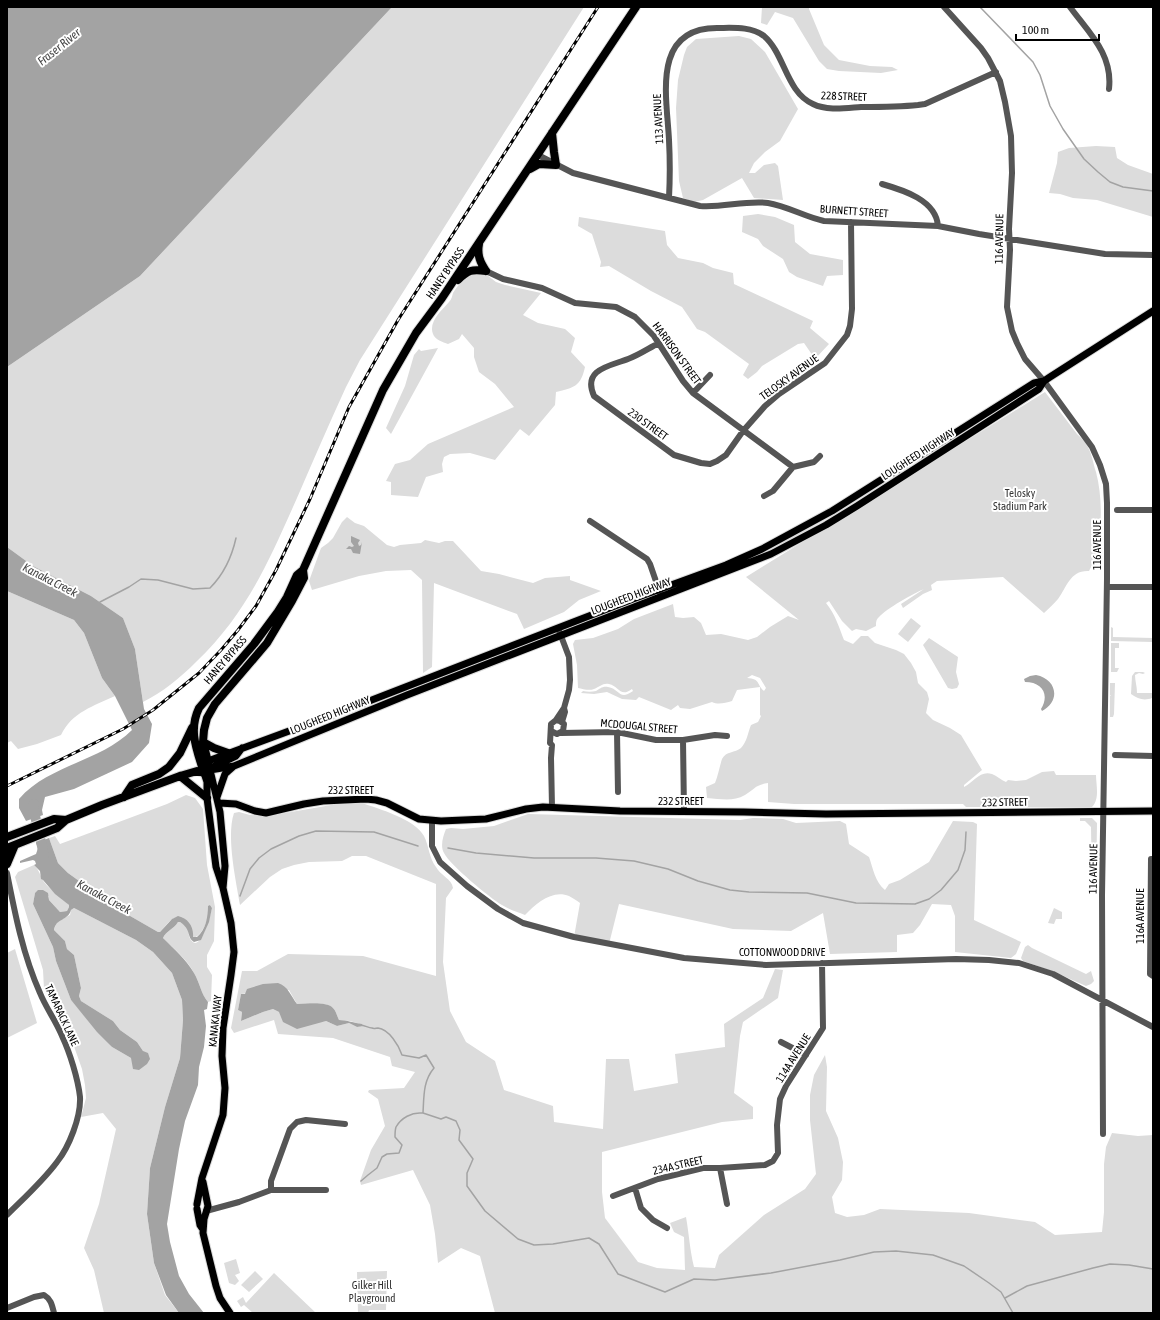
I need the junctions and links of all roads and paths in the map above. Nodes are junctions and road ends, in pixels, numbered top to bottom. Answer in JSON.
{"nodes":[{"id":1,"x":636,"y":7,"type":"edge"},
{"id":2,"x":944,"y":7,"type":"edge"},
{"id":3,"x":1070,"y":7,"type":"edge"},
{"id":4,"x":679,"y":43,"type":"joint"},
{"id":5,"x":996,"y":72,"type":"junction"},
{"id":6,"x":1109,"y":89,"type":"dead end"},
{"id":7,"x":552,"y":134,"type":"junction"},
{"id":8,"x":538,"y":155,"type":"junction"},
{"id":9,"x":556,"y":165,"type":"junction"},
{"id":10,"x":527,"y":170,"type":"junction"},
{"id":11,"x":882,"y":184,"type":"dead end"},
{"id":12,"x":669,"y":198,"type":"junction"},
{"id":13,"x":851,"y":222,"type":"junction"},
{"id":14,"x":938,"y":226,"type":"junction"},
{"id":15,"x":1009,"y":240,"type":"junction"},
{"id":16,"x":479,"y":243,"type":"junction"},
{"id":17,"x":1153,"y":255,"type":"edge"},
{"id":18,"x":486,"y":271,"type":"junction"},
{"id":19,"x":442,"y":298,"type":"junction"},
{"id":20,"x":1153,"y":310,"type":"edge"},
{"id":21,"x":659,"y":343,"type":"junction"},
{"id":22,"x":710,"y":374,"type":"dead end"},
{"id":23,"x":1044,"y":381,"type":"junction"},
{"id":24,"x":693,"y":393,"type":"junction"},
{"id":25,"x":743,"y":431,"type":"junction"},
{"id":26,"x":820,"y":456,"type":"dead end"},
{"id":27,"x":714,"y":463,"type":"joint"},
{"id":28,"x":793,"y":466,"type":"junction"},
{"id":29,"x":764,"y":496,"type":"dead end"},
{"id":30,"x":1117,"y":510,"type":"dead end"},
{"id":31,"x":1153,"y":510,"type":"edge"},
{"id":32,"x":590,"y":521,"type":"dead end"},
{"id":33,"x":303,"y":570,"type":"junction"},
{"id":34,"x":1106,"y":587,"type":"junction"},
{"id":35,"x":1153,"y":587,"type":"edge"},
{"id":36,"x":660,"y":593,"type":"junction"},
{"id":37,"x":559,"y":631,"type":"junction"},
{"id":38,"x":193,"y":727,"type":"junction"},
{"id":39,"x":561,"y":727,"type":"junction"},
{"id":40,"x":551,"y":731,"type":"junction"},
{"id":41,"x":617,"y":732,"type":"junction"},
{"id":42,"x":727,"y":736,"type":"dead end"},
{"id":43,"x":683,"y":740,"type":"junction"},
{"id":44,"x":204,"y":742,"type":"junction"},
{"id":45,"x":552,"y":745,"type":"junction"},
{"id":46,"x":242,"y":748,"type":"junction"},
{"id":47,"x":228,"y":753,"type":"junction"},
{"id":48,"x":1115,"y":755,"type":"dead end"},
{"id":49,"x":1153,"y":756,"type":"edge"},
{"id":50,"x":234,"y":766,"type":"junction"},
{"id":51,"x":205,"y":768,"type":"junction"},
{"id":52,"x":180,"y":776,"type":"junction"},
{"id":53,"x":618,"y":792,"type":"dead end"},
{"id":54,"x":124,"y":797,"type":"junction"},
{"id":55,"x":207,"y":798,"type":"junction"},
{"id":56,"x":218,"y":800,"type":"junction"},
{"id":57,"x":552,"y":807,"type":"junction"},
{"id":58,"x":1153,"y":811,"type":"edge"},
{"id":59,"x":684,"y":812,"type":"junction"},
{"id":60,"x":1104,"y":812,"type":"junction"},
{"id":61,"x":66,"y":820,"type":"junction"},
{"id":62,"x":432,"y":821,"type":"junction"},
{"id":63,"x":7,"y":837,"type":"edge"},
{"id":64,"x":15,"y":845,"type":"junction"},
{"id":65,"x":7,"y":848,"type":"edge"},
{"id":66,"x":1152,"y":859,"type":"edge"},
{"id":67,"x":7,"y":864,"type":"edge"},
{"id":68,"x":7,"y":873,"type":"edge"},
{"id":69,"x":223,"y":888,"type":"junction"},
{"id":70,"x":822,"y":963,"type":"junction"},
{"id":71,"x":1152,"y":975,"type":"edge"},
{"id":72,"x":1103,"y":1000,"type":"junction"},
{"id":73,"x":1153,"y":1028,"type":"edge"},
{"id":74,"x":781,"y":1042,"type":"dead end"},
{"id":75,"x":806,"y":1055,"type":"junction"},
{"id":76,"x":345,"y":1124,"type":"dead end"},
{"id":77,"x":1103,"y":1134,"type":"dead end"},
{"id":78,"x":773,"y":1162,"type":"joint"},
{"id":79,"x":720,"y":1168,"type":"junction"},
{"id":80,"x":202,"y":1178,"type":"junction"},
{"id":81,"x":635,"y":1188,"type":"junction"},
{"id":82,"x":271,"y":1190,"type":"junction"},
{"id":83,"x":326,"y":1190,"type":"dead end"},
{"id":84,"x":613,"y":1196,"type":"dead end"},
{"id":85,"x":207,"y":1202,"type":"junction"},
{"id":86,"x":727,"y":1204,"type":"dead end"},
{"id":87,"x":223,"y":1206,"type":"junction"},
{"id":88,"x":197,"y":1207,"type":"junction"},
{"id":89,"x":206,"y":1211,"type":"junction"},
{"id":90,"x":7,"y":1215,"type":"edge"},
{"id":91,"x":667,"y":1228,"type":"dead end"},
{"id":92,"x":203,"y":1230,"type":"junction"},
{"id":93,"x":7,"y":1308,"type":"edge"},
{"id":94,"x":54,"y":1313,"type":"edge"},
{"id":95,"x":230,"y":1313,"type":"edge"}],
"edges":[{"from":1,"to":7,"type":"highway","name":"HANEY BYPASS"},
{"from":2,"to":5,"type":"street","name":"116 AVENUE"},
{"from":3,"to":6,"type":"street"},
{"from":4,"to":5,"type":"street","name":"228 STREET"},
{"from":4,"to":12,"type":"street","name":"113 AVENUE"},
{"from":5,"to":15,"type":"street","name":"116 AVENUE"},
{"from":7,"to":8,"type":"highway","name":"HANEY BYPASS"},
{"from":7,"to":9,"type":"highway"},
{"from":8,"to":9,"type":"street","name":"BURNETT STREET"},
{"from":8,"to":10,"type":"highway","name":"HANEY BYPASS"},
{"from":9,"to":10,"type":"highway"},
{"from":9,"to":12,"type":"street","name":"BURNETT STREET"},
{"from":10,"to":16,"type":"highway","name":"HANEY BYPASS"},
{"from":11,"to":14,"type":"street"},
{"from":12,"to":13,"type":"street","name":"BURNETT STREET"},
{"from":13,"to":14,"type":"street","name":"BURNETT STREET"},
{"from":13,"to":25,"type":"street","name":"TELOSKY AVENUE"},
{"from":14,"to":15,"type":"street","name":"BURNETT STREET"},
{"from":15,"to":17,"type":"street","name":"BURNETT STREET"},
{"from":15,"to":23,"type":"street","name":"116 AVENUE"},
{"from":16,"to":18,"type":"highway"},
{"from":16,"to":19,"type":"highway","name":"HANEY BYPASS"},
{"from":18,"to":19,"type":"highway"},
{"from":18,"to":21,"type":"street","name":"HARRISON STREET"},
{"from":19,"to":33,"type":"highway","name":"HANEY BYPASS"},
{"from":20,"to":23,"type":"main road","name":"LOUGHEED HIGHWAY"},
{"from":21,"to":24,"type":"street","name":"HARRISON STREET"},
{"from":21,"to":27,"type":"street","name":"230 STREET"},
{"from":22,"to":24,"type":"street"},
{"from":23,"to":34,"type":"street","name":"116 AVENUE"},
{"from":23,"to":36,"type":"main road","name":"LOUGHEED HIGHWAY"},
{"from":24,"to":25,"type":"street","name":"HARRISON STREET"},
{"from":25,"to":27,"type":"street","name":"TELOSKY AVENUE"},
{"from":25,"to":28,"type":"street","name":"HARRISON STREET"},
{"from":26,"to":28,"type":"street"},
{"from":28,"to":29,"type":"street"},
{"from":30,"to":31,"type":"street"},
{"from":32,"to":36,"type":"street"},
{"from":33,"to":38,"type":"highway","name":"HANEY BYPASS"},
{"from":33,"to":44,"type":"highway","name":"HANEY BYPASS"},
{"from":34,"to":35,"type":"street"},
{"from":34,"to":60,"type":"street","name":"116 AVENUE"},
{"from":36,"to":37,"type":"main road","name":"LOUGHEED HIGHWAY"},
{"from":37,"to":39,"type":"street"},
{"from":37,"to":46,"type":"main road","name":"LOUGHEED HIGHWAY"},
{"from":37,"to":50,"type":"main road","name":"LOUGHEED HIGHWAY"},
{"from":38,"to":51,"type":"highway","name":"HANEY BYPASS"},
{"from":38,"to":54,"type":"highway"},
{"from":39,"to":40,"type":"street","name":"MCDOUGAL STREET"},
{"from":39,"to":40,"type":"street"},
{"from":39,"to":41,"type":"street","name":"MCDOUGAL STREET"},
{"from":39,"to":45,"type":"street"},
{"from":40,"to":45,"type":"street"},
{"from":41,"to":43,"type":"street","name":"MCDOUGAL STREET"},
{"from":41,"to":53,"type":"street"},
{"from":42,"to":43,"type":"street","name":"MCDOUGAL STREET"},
{"from":43,"to":59,"type":"street"},
{"from":44,"to":47,"type":"highway"},
{"from":44,"to":51,"type":"highway","name":"HANEY BYPASS"},
{"from":45,"to":57,"type":"street"},
{"from":46,"to":47,"type":"main road","name":"LOUGHEED HIGHWAY"},
{"from":46,"to":51,"type":"main road"},
{"from":47,"to":51,"type":"main road","name":"LOUGHEED HIGHWAY"},
{"from":48,"to":49,"type":"street"},
{"from":50,"to":51,"type":"main road","name":"LOUGHEED HIGHWAY"},
{"from":50,"to":56,"type":"main road"},
{"from":51,"to":52,"type":"highway","name":"LOUGHEED HIGHWAY"},
{"from":51,"to":55,"type":"main road","name":"KANAKA WAY"},
{"from":51,"to":56,"type":"main road","name":"KANAKA WAY"},
{"from":52,"to":54,"type":"highway","name":"LOUGHEED HIGHWAY"},
{"from":52,"to":55,"type":"highway"},
{"from":54,"to":61,"type":"highway","name":"LOUGHEED HIGHWAY"},
{"from":55,"to":69,"type":"main road","name":"KANAKA WAY"},
{"from":56,"to":62,"type":"main road","name":"232 STREET"},
{"from":56,"to":69,"type":"main road","name":"KANAKA WAY"},
{"from":57,"to":59,"type":"main road","name":"232 STREET"},
{"from":57,"to":62,"type":"main road","name":"232 STREET"},
{"from":58,"to":60,"type":"main road","name":"232 STREET"},
{"from":59,"to":60,"type":"main road","name":"232 STREET"},
{"from":60,"to":72,"type":"street","name":"116 AVENUE"},
{"from":61,"to":63,"type":"highway","name":"LOUGHEED HIGHWAY"},
{"from":61,"to":64,"type":"highway","name":"LOUGHEED HIGHWAY"},
{"from":62,"to":70,"type":"street","name":"COTTONWOOD DRIVE"},
{"from":64,"to":65,"type":"highway","name":"LOUGHEED HIGHWAY"},
{"from":64,"to":67,"type":"highway"},
{"from":66,"to":71,"type":"street","name":"116A AVENUE"},
{"from":68,"to":90,"type":"street","name":"TAMARACK LANE"},
{"from":69,"to":80,"type":"main road","name":"KANAKA WAY"},
{"from":70,"to":72,"type":"street","name":"COTTONWOOD DRIVE"},
{"from":70,"to":75,"type":"street","name":"114A AVENUE"},
{"from":72,"to":73,"type":"street","name":"COTTONWOOD DRIVE"},
{"from":72,"to":77,"type":"street","name":"116 AVENUE"},
{"from":74,"to":75,"type":"street"},
{"from":75,"to":78,"type":"street","name":"114A AVENUE"},
{"from":76,"to":82,"type":"street"},
{"from":78,"to":79,"type":"street","name":"234A STREET"},
{"from":79,"to":81,"type":"street","name":"234A STREET"},
{"from":79,"to":86,"type":"street"},
{"from":80,"to":85,"type":"main road"},
{"from":80,"to":88,"type":"main road","name":"KANAKA WAY"},
{"from":81,"to":84,"type":"street","name":"234A STREET"},
{"from":81,"to":91,"type":"street"},
{"from":82,"to":83,"type":"street"},
{"from":82,"to":87,"type":"street"},
{"from":85,"to":87,"type":"street"},
{"from":85,"to":88,"type":"main road"},
{"from":85,"to":89,"type":"main road"},
{"from":87,"to":89,"type":"street"},
{"from":88,"to":89,"type":"main road"},
{"from":88,"to":92,"type":"main road","name":"KANAKA WAY"},
{"from":89,"to":92,"type":"main road","name":"KANAKA WAY"},
{"from":92,"to":95,"type":"main road","name":"KANAKA WAY"},
{"from":93,"to":94,"type":"street"}]}
